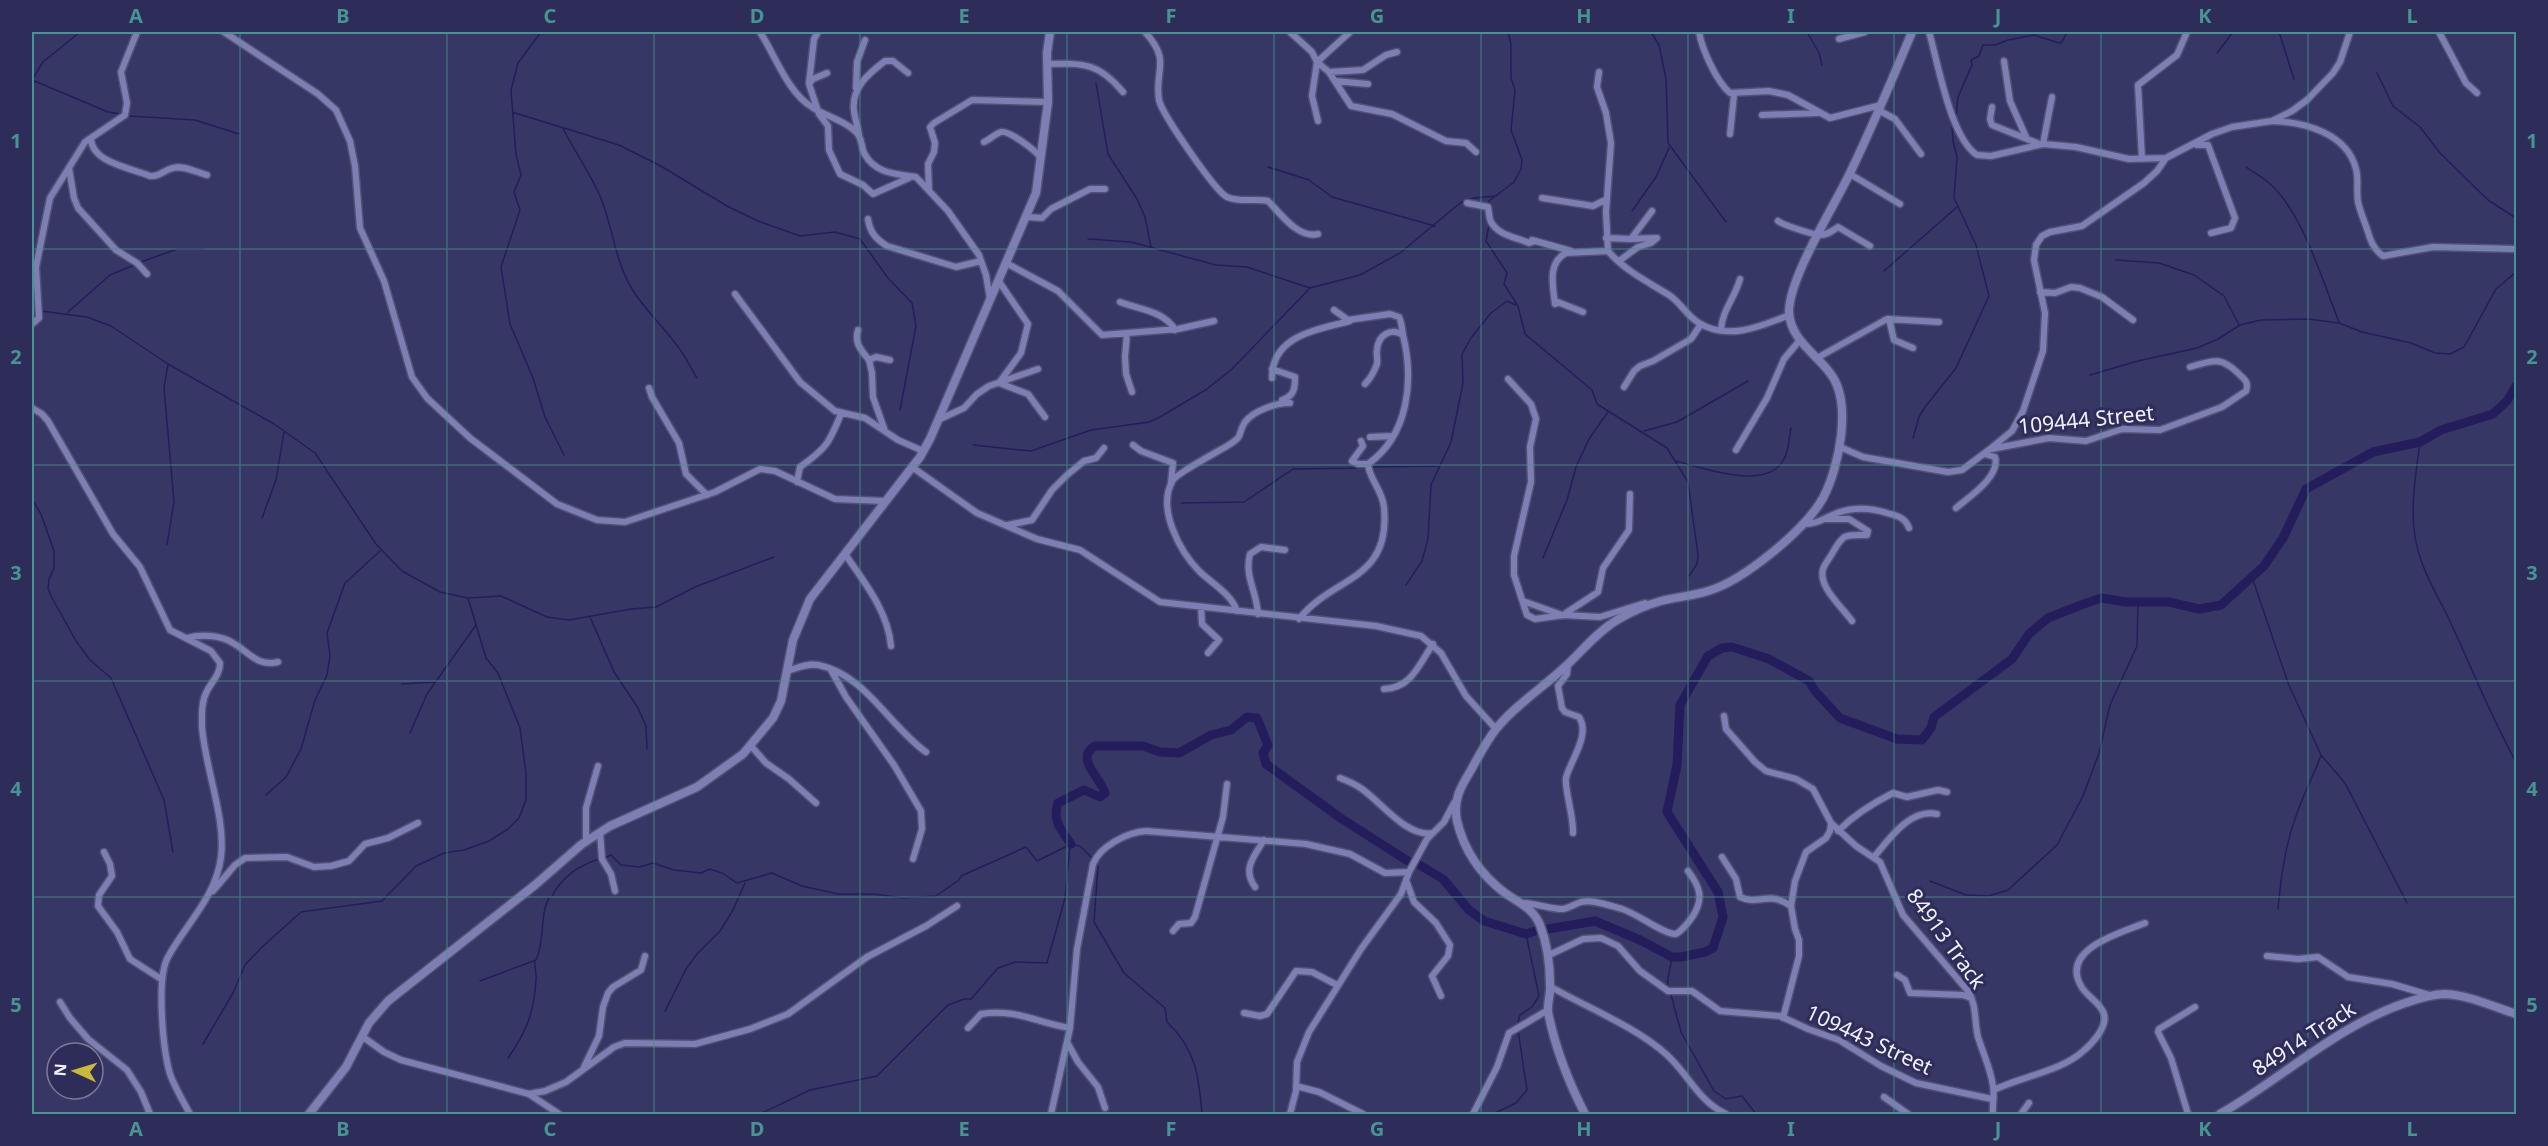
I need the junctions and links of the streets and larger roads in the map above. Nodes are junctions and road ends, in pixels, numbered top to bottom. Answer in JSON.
{"nodes":[{"id":1,"x":137,"y":32,"type":"edge"},
{"id":2,"x":224,"y":32,"type":"edge"},
{"id":3,"x":760,"y":32,"type":"edge"},
{"id":4,"x":818,"y":32,"type":"edge"},
{"id":5,"x":1050,"y":32,"type":"edge"},
{"id":6,"x":1146,"y":32,"type":"edge"},
{"id":7,"x":1290,"y":32,"type":"edge"},
{"id":8,"x":1350,"y":32,"type":"edge"},
{"id":9,"x":1699,"y":32,"type":"edge"},
{"id":10,"x":1865,"y":32,"type":"edge"},
{"id":11,"x":1912,"y":32,"type":"edge"},
{"id":12,"x":1929,"y":32,"type":"edge"},
{"id":13,"x":2187,"y":32,"type":"edge"},
{"id":14,"x":2350,"y":32,"type":"edge"},
{"id":15,"x":2439,"y":32,"type":"edge"},
{"id":16,"x":1839,"y":39,"type":"dead end"},
{"id":17,"x":865,"y":40,"type":"dead end"},
{"id":18,"x":1397,"y":52,"type":"dead end"},
{"id":19,"x":2004,"y":61,"type":"dead end"},
{"id":20,"x":1317,"y":62,"type":"junction"},
{"id":21,"x":1047,"y":64,"type":"junction"},
{"id":22,"x":1329,"y":72,"type":"junction"},
{"id":23,"x":1599,"y":72,"type":"dead end"},
{"id":24,"x":827,"y":73,"type":"dead end"},
{"id":25,"x":908,"y":73,"type":"dead end"},
{"id":26,"x":1335,"y":81,"type":"junction"},
{"id":27,"x":809,"y":84,"type":"junction"},
{"id":28,"x":1368,"y":84,"type":"dead end"},
{"id":29,"x":856,"y":89,"type":"junction"},
{"id":30,"x":1124,"y":92,"type":"dead end"},
{"id":31,"x":2477,"y":93,"type":"dead end"},
{"id":32,"x":1734,"y":95,"type":"junction"},
{"id":33,"x":2052,"y":97,"type":"dead end"},
{"id":34,"x":1048,"y":102,"type":"junction"},
{"id":35,"x":1992,"y":107,"type":"dead end"},
{"id":36,"x":1880,"y":108,"type":"junction"},
{"id":37,"x":818,"y":110,"type":"junction"},
{"id":38,"x":1819,"y":114,"type":"junction"},
{"id":39,"x":1762,"y":116,"type":"dead end"},
{"id":40,"x":1318,"y":121,"type":"dead end"},
{"id":41,"x":2272,"y":121,"type":"junction"},
{"id":42,"x":1730,"y":134,"type":"dead end"},
{"id":43,"x":860,"y":136,"type":"junction"},
{"id":44,"x":91,"y":138,"type":"junction"},
{"id":45,"x":2026,"y":138,"type":"junction"},
{"id":46,"x":984,"y":142,"type":"dead end"},
{"id":47,"x":2040,"y":144,"type":"junction"},
{"id":48,"x":2182,"y":150,"type":"junction"},
{"id":49,"x":1476,"y":152,"type":"dead end"},
{"id":50,"x":1921,"y":154,"type":"dead end"},
{"id":51,"x":2166,"y":158,"type":"junction"},
{"id":52,"x":2142,"y":159,"type":"junction"},
{"id":53,"x":1042,"y":160,"type":"junction"},
{"id":54,"x":69,"y":168,"type":"junction"},
{"id":55,"x":207,"y":174,"type":"dead end"},
{"id":56,"x":1850,"y":174,"type":"junction"},
{"id":57,"x":912,"y":176,"type":"junction"},
{"id":58,"x":1105,"y":189,"type":"dead end"},
{"id":59,"x":929,"y":190,"type":"junction"},
{"id":60,"x":1542,"y":198,"type":"dead end"},
{"id":61,"x":1607,"y":199,"type":"junction"},
{"id":62,"x":1467,"y":203,"type":"dead end"},
{"id":63,"x":1900,"y":204,"type":"dead end"},
{"id":64,"x":1652,"y":211,"type":"dead end"},
{"id":65,"x":1027,"y":217,"type":"junction"},
{"id":66,"x":868,"y":219,"type":"dead end"},
{"id":67,"x":1778,"y":221,"type":"dead end"},
{"id":68,"x":2211,"y":233,"type":"dead end"},
{"id":69,"x":1318,"y":234,"type":"dead end"},
{"id":70,"x":1819,"y":235,"type":"junction"},
{"id":71,"x":1606,"y":238,"type":"junction"},
{"id":72,"x":1629,"y":239,"type":"junction"},
{"id":73,"x":1870,"y":246,"type":"dead end"},
{"id":74,"x":2517,"y":249,"type":"edge"},
{"id":75,"x":1608,"y":250,"type":"junction"},
{"id":76,"x":1575,"y":252,"type":"junction"},
{"id":77,"x":981,"y":261,"type":"junction"},
{"id":78,"x":1619,"y":261,"type":"junction"},
{"id":79,"x":1006,"y":263,"type":"junction"},
{"id":80,"x":147,"y":274,"type":"dead end"},
{"id":81,"x":1740,"y":279,"type":"dead end"},
{"id":82,"x":998,"y":280,"type":"junction"},
{"id":83,"x":2040,"y":292,"type":"junction"},
{"id":84,"x":735,"y":294,"type":"dead end"},
{"id":85,"x":990,"y":300,"type":"junction"},
{"id":86,"x":1120,"y":302,"type":"dead end"},
{"id":87,"x":1334,"y":310,"type":"dead end"},
{"id":88,"x":1583,"y":312,"type":"dead end"},
{"id":89,"x":1789,"y":315,"type":"junction"},
{"id":90,"x":1889,"y":319,"type":"junction"},
{"id":91,"x":2133,"y":320,"type":"dead end"},
{"id":92,"x":1214,"y":321,"type":"dead end"},
{"id":93,"x":1353,"y":321,"type":"junction"},
{"id":94,"x":1939,"y":322,"type":"dead end"},
{"id":95,"x":32,"y":324,"type":"edge"},
{"id":96,"x":1701,"y":324,"type":"junction"},
{"id":97,"x":858,"y":330,"type":"dead end"},
{"id":98,"x":1175,"y":330,"type":"junction"},
{"id":99,"x":1721,"y":330,"type":"junction"},
{"id":100,"x":1127,"y":333,"type":"junction"},
{"id":101,"x":1403,"y":335,"type":"junction"},
{"id":102,"x":1800,"y":340,"type":"junction"},
{"id":103,"x":1913,"y":348,"type":"dead end"},
{"id":104,"x":1817,"y":358,"type":"junction"},
{"id":105,"x":869,"y":360,"type":"junction"},
{"id":106,"x":890,"y":360,"type":"dead end"},
{"id":107,"x":2190,"y":367,"type":"dead end"},
{"id":108,"x":1038,"y":369,"type":"dead end"},
{"id":109,"x":1272,"y":369,"type":"junction"},
{"id":110,"x":1272,"y":378,"type":"dead end"},
{"id":111,"x":1508,"y":379,"type":"dead end"},
{"id":112,"x":999,"y":383,"type":"junction"},
{"id":113,"x":1365,"y":384,"type":"dead end"},
{"id":114,"x":1624,"y":387,"type":"dead end"},
{"id":115,"x":649,"y":388,"type":"dead end"},
{"id":116,"x":1132,"y":392,"type":"dead end"},
{"id":117,"x":1290,"y":402,"type":"dead end"},
{"id":118,"x":1277,"y":404,"type":"junction"},
{"id":119,"x":32,"y":408,"type":"edge"},
{"id":120,"x":840,"y":414,"type":"junction"},
{"id":121,"x":1045,"y":417,"type":"dead end"},
{"id":122,"x":938,"y":421,"type":"junction"},
{"id":123,"x":886,"y":431,"type":"junction"},
{"id":124,"x":1393,"y":435,"type":"junction"},
{"id":125,"x":1370,"y":437,"type":"dead end"},
{"id":126,"x":1361,"y":441,"type":"dead end"},
{"id":127,"x":1133,"y":445,"type":"dead end"},
{"id":128,"x":1840,"y":447,"type":"junction"},
{"id":129,"x":1104,"y":448,"type":"dead end"},
{"id":130,"x":1736,"y":450,"type":"dead end"},
{"id":131,"x":923,"y":451,"type":"junction"},
{"id":132,"x":1987,"y":452,"type":"junction"},
{"id":133,"x":1368,"y":464,"type":"junction"},
{"id":134,"x":912,"y":467,"type":"junction"},
{"id":135,"x":797,"y":482,"type":"junction"},
{"id":136,"x":1171,"y":484,"type":"junction"},
{"id":137,"x":1630,"y":494,"type":"dead end"},
{"id":138,"x":707,"y":495,"type":"junction"},
{"id":139,"x":885,"y":501,"type":"junction"},
{"id":140,"x":1956,"y":508,"type":"dead end"},
{"id":141,"x":1825,"y":519,"type":"junction"},
{"id":142,"x":1802,"y":524,"type":"junction"},
{"id":143,"x":1008,"y":525,"type":"junction"},
{"id":144,"x":1909,"y":528,"type":"dead end"},
{"id":145,"x":1285,"y":550,"type":"dead end"},
{"id":146,"x":845,"y":554,"type":"junction"},
{"id":147,"x":1523,"y":601,"type":"junction"},
{"id":148,"x":1656,"y":602,"type":"junction"},
{"id":149,"x":1201,"y":607,"type":"junction"},
{"id":150,"x":1237,"y":611,"type":"junction"},
{"id":151,"x":1258,"y":614,"type":"junction"},
{"id":152,"x":1563,"y":615,"type":"junction"},
{"id":153,"x":1299,"y":619,"type":"junction"},
{"id":154,"x":1852,"y":621,"type":"dead end"},
{"id":155,"x":186,"y":638,"type":"junction"},
{"id":156,"x":1433,"y":644,"type":"junction"},
{"id":157,"x":891,"y":646,"type":"dead end"},
{"id":158,"x":1208,"y":653,"type":"dead end"},
{"id":159,"x":278,"y":662,"type":"dead end"},
{"id":160,"x":1568,"y":664,"type":"junction"},
{"id":161,"x":831,"y":670,"type":"junction"},
{"id":162,"x":787,"y":671,"type":"junction"},
{"id":163,"x":1384,"y":689,"type":"dead end"},
{"id":164,"x":1724,"y":716,"type":"dead end"},
{"id":165,"x":1496,"y":729,"type":"junction"},
{"id":166,"x":751,"y":746,"type":"junction"},
{"id":167,"x":926,"y":752,"type":"dead end"},
{"id":168,"x":598,"y":766,"type":"dead end"},
{"id":169,"x":1340,"y":778,"type":"dead end"},
{"id":170,"x":1227,"y":784,"type":"dead end"},
{"id":171,"x":1947,"y":792,"type":"dead end"},
{"id":172,"x":816,"y":803,"type":"dead end"},
{"id":173,"x":1454,"y":803,"type":"junction"},
{"id":174,"x":1937,"y":814,"type":"dead end"},
{"id":175,"x":418,"y":823,"type":"dead end"},
{"id":176,"x":1831,"y":823,"type":"junction"},
{"id":177,"x":1838,"y":831,"type":"junction"},
{"id":178,"x":600,"y":832,"type":"junction"},
{"id":179,"x":1434,"y":833,"type":"junction"},
{"id":180,"x":1573,"y":833,"type":"dead end"},
{"id":181,"x":1217,"y":838,"type":"junction"},
{"id":182,"x":1264,"y":840,"type":"junction"},
{"id":183,"x":586,"y":841,"type":"junction"},
{"id":184,"x":104,"y":852,"type":"dead end"},
{"id":185,"x":1722,"y":857,"type":"dead end"},
{"id":186,"x":1874,"y":857,"type":"junction"},
{"id":187,"x":913,"y":859,"type":"dead end"},
{"id":188,"x":1688,"y":871,"type":"dead end"},
{"id":189,"x":1409,"y":872,"type":"junction"},
{"id":190,"x":1406,"y":879,"type":"junction"},
{"id":191,"x":1255,"y":887,"type":"dead end"},
{"id":192,"x":615,"y":891,"type":"dead end"},
{"id":193,"x":208,"y":895,"type":"junction"},
{"id":194,"x":1521,"y":903,"type":"junction"},
{"id":195,"x":957,"y":906,"type":"dead end"},
{"id":196,"x":1791,"y":906,"type":"junction"},
{"id":197,"x":2145,"y":923,"type":"dead end"},
{"id":198,"x":1173,"y":931,"type":"dead end"},
{"id":199,"x":645,"y":956,"type":"dead end"},
{"id":200,"x":1547,"y":956,"type":"junction"},
{"id":201,"x":2267,"y":956,"type":"dead end"},
{"id":202,"x":1897,"y":975,"type":"dead end"},
{"id":203,"x":161,"y":979,"type":"junction"},
{"id":204,"x":1337,"y":985,"type":"junction"},
{"id":205,"x":1551,"y":987,"type":"junction"},
{"id":206,"x":1441,"y":996,"type":"dead end"},
{"id":207,"x":2432,"y":996,"type":"junction"},
{"id":208,"x":60,"y":1002,"type":"dead end"},
{"id":209,"x":1974,"y":1006,"type":"junction"},
{"id":210,"x":2195,"y":1007,"type":"dead end"},
{"id":211,"x":1548,"y":1010,"type":"junction"},
{"id":212,"x":1244,"y":1013,"type":"dead end"},
{"id":213,"x":2517,"y":1014,"type":"edge"},
{"id":214,"x":1783,"y":1017,"type":"junction"},
{"id":215,"x":968,"y":1028,"type":"dead end"},
{"id":216,"x":1070,"y":1028,"type":"junction"},
{"id":217,"x":363,"y":1037,"type":"junction"},
{"id":218,"x":1067,"y":1042,"type":"junction"},
{"id":219,"x":582,"y":1070,"type":"junction"},
{"id":220,"x":1296,"y":1086,"type":"junction"},
{"id":221,"x":1994,"y":1090,"type":"junction"},
{"id":222,"x":529,"y":1094,"type":"junction"},
{"id":223,"x":1884,"y":1097,"type":"dead end"},
{"id":224,"x":1992,"y":1099,"type":"junction"},
{"id":225,"x":2029,"y":1103,"type":"dead end"},
{"id":226,"x":1105,"y":1108,"type":"dead end"},
{"id":227,"x":150,"y":1114,"type":"edge"},
{"id":228,"x":190,"y":1114,"type":"edge"},
{"id":229,"x":309,"y":1114,"type":"edge"},
{"id":230,"x":559,"y":1114,"type":"edge"},
{"id":231,"x":1051,"y":1114,"type":"edge"},
{"id":232,"x":1290,"y":1114,"type":"edge"},
{"id":233,"x":1363,"y":1114,"type":"edge"},
{"id":234,"x":1473,"y":1114,"type":"edge"},
{"id":235,"x":1585,"y":1114,"type":"edge"},
{"id":236,"x":1726,"y":1114,"type":"edge"},
{"id":237,"x":1908,"y":1114,"type":"edge"},
{"id":238,"x":1993,"y":1114,"type":"edge"},
{"id":239,"x":2021,"y":1114,"type":"edge"},
{"id":240,"x":2188,"y":1114,"type":"edge"},
{"id":241,"x":2220,"y":1114,"type":"edge"}],
"edges":[{"from":1,"to":44,"type":"street"},
{"from":2,"to":138,"type":"street"},
{"from":3,"to":37,"type":"street"},
{"from":4,"to":27,"type":"street"},
{"from":5,"to":21,"type":"street"},
{"from":6,"to":69,"type":"street"},
{"from":7,"to":20,"type":"street"},
{"from":8,"to":20,"type":"street"},
{"from":9,"to":32,"type":"street"},
{"from":10,"to":16,"type":"street"},
{"from":11,"to":36,"type":"street"},
{"from":12,"to":47,"type":"street"},
{"from":13,"to":52,"type":"street"},
{"from":14,"to":41,"type":"street"},
{"from":15,"to":31,"type":"street"},
{"from":17,"to":29,"type":"street"},
{"from":18,"to":22,"type":"street"},
{"from":19,"to":45,"type":"street"},
{"from":20,"to":22,"type":"street"},
{"from":20,"to":40,"type":"street"},
{"from":21,"to":30,"type":"street"},
{"from":21,"to":34,"type":"street"},
{"from":22,"to":26,"type":"street"},
{"from":23,"to":61,"type":"street"},
{"from":24,"to":27,"type":"street"},
{"from":25,"to":29,"type":"street"},
{"from":26,"to":28,"type":"street"},
{"from":26,"to":49,"type":"street"},
{"from":27,"to":37,"type":"street"},
{"from":29,"to":43,"type":"street"},
{"from":32,"to":38,"type":"street"},
{"from":32,"to":42,"type":"street"},
{"from":33,"to":47,"type":"street"},
{"from":34,"to":53,"type":"street"},
{"from":34,"to":59,"type":"street"},
{"from":35,"to":45,"type":"street"},
{"from":36,"to":38,"type":"street"},
{"from":36,"to":50,"type":"street"},
{"from":36,"to":56,"type":"street"},
{"from":37,"to":43,"type":"street"},
{"from":37,"to":57,"type":"street"},
{"from":38,"to":39,"type":"street"},
{"from":41,"to":48,"type":"street"},
{"from":41,"to":74,"type":"street"},
{"from":43,"to":57,"type":"street"},
{"from":44,"to":54,"type":"street"},
{"from":44,"to":55,"type":"street"},
{"from":45,"to":47,"type":"street"},
{"from":46,"to":53,"type":"street"},
{"from":47,"to":52,"type":"street"},
{"from":48,"to":51,"type":"street"},
{"from":48,"to":68,"type":"street"},
{"from":51,"to":52,"type":"street"},
{"from":51,"to":83,"type":"street"},
{"from":53,"to":65,"type":"street"},
{"from":54,"to":80,"type":"street"},
{"from":54,"to":95,"type":"street"},
{"from":56,"to":63,"type":"street"},
{"from":56,"to":70,"type":"street"},
{"from":57,"to":59,"type":"street"},
{"from":58,"to":65,"type":"street"},
{"from":59,"to":77,"type":"street"},
{"from":60,"to":61,"type":"street"},
{"from":61,"to":71,"type":"street"},
{"from":62,"to":76,"type":"street"},
{"from":64,"to":72,"type":"street"},
{"from":65,"to":79,"type":"street"},
{"from":66,"to":77,"type":"street"},
{"from":67,"to":70,"type":"street"},
{"from":70,"to":73,"type":"street"},
{"from":70,"to":89,"type":"street"},
{"from":71,"to":72,"type":"street"},
{"from":71,"to":75,"type":"street"},
{"from":72,"to":78,"type":"street"},
{"from":75,"to":76,"type":"street"},
{"from":75,"to":78,"type":"street"},
{"from":76,"to":88,"type":"street"},
{"from":77,"to":85,"type":"street"},
{"from":78,"to":96,"type":"street"},
{"from":79,"to":82,"type":"street"},
{"from":79,"to":100,"type":"street"},
{"from":81,"to":99,"type":"street"},
{"from":82,"to":85,"type":"street"},
{"from":82,"to":112,"type":"street"},
{"from":83,"to":91,"type":"street"},
{"from":83,"to":132,"type":"street"},
{"from":84,"to":120,"type":"street"},
{"from":85,"to":122,"type":"street"},
{"from":86,"to":98,"type":"street"},
{"from":87,"to":93,"type":"street"},
{"from":89,"to":99,"type":"street"},
{"from":89,"to":102,"type":"street"},
{"from":90,"to":94,"type":"street"},
{"from":90,"to":103,"type":"street"},
{"from":90,"to":104,"type":"street"},
{"from":92,"to":98,"type":"street"},
{"from":93,"to":101,"type":"street"},
{"from":93,"to":109,"type":"street"},
{"from":96,"to":99,"type":"street"},
{"from":96,"to":114,"type":"street"},
{"from":97,"to":105,"type":"street"},
{"from":98,"to":100,"type":"street"},
{"from":100,"to":116,"type":"street"},
{"from":101,"to":113,"type":"street"},
{"from":101,"to":124,"type":"street"},
{"from":102,"to":104,"type":"street"},
{"from":102,"to":130,"type":"street"},
{"from":104,"to":128,"type":"street"},
{"from":105,"to":106,"type":"street"},
{"from":105,"to":123,"type":"street"},
{"from":107,"to":132,"type":"street","name":"109444 Street"},
{"from":108,"to":112,"type":"street"},
{"from":109,"to":110,"type":"street"},
{"from":109,"to":118,"type":"street"},
{"from":111,"to":147,"type":"street"},
{"from":112,"to":121,"type":"street"},
{"from":112,"to":122,"type":"street"},
{"from":115,"to":138,"type":"street"},
{"from":117,"to":118,"type":"street"},
{"from":118,"to":136,"type":"street"},
{"from":119,"to":155,"type":"street"},
{"from":120,"to":123,"type":"street"},
{"from":120,"to":135,"type":"street"},
{"from":122,"to":131,"type":"street"},
{"from":123,"to":131,"type":"street"},
{"from":124,"to":125,"type":"street"},
{"from":124,"to":133,"type":"street"},
{"from":126,"to":133,"type":"street"},
{"from":127,"to":136,"type":"street"},
{"from":128,"to":132,"type":"street"},
{"from":128,"to":142,"type":"street"},
{"from":129,"to":143,"type":"street"},
{"from":131,"to":134,"type":"street"},
{"from":132,"to":140,"type":"street"},
{"from":133,"to":153,"type":"street"},
{"from":134,"to":139,"type":"street"},
{"from":134,"to":143,"type":"street"},
{"from":135,"to":138,"type":"street"},
{"from":135,"to":139,"type":"street"},
{"from":136,"to":150,"type":"street"},
{"from":137,"to":152,"type":"street"},
{"from":139,"to":146,"type":"street"},
{"from":141,"to":142,"type":"street"},
{"from":141,"to":144,"type":"street"},
{"from":141,"to":154,"type":"street"},
{"from":142,"to":148,"type":"street"},
{"from":143,"to":149,"type":"street"},
{"from":145,"to":151,"type":"street"},
{"from":146,"to":157,"type":"street"},
{"from":146,"to":162,"type":"street"},
{"from":147,"to":152,"type":"street"},
{"from":147,"to":152,"type":"street"},
{"from":148,"to":152,"type":"street"},
{"from":148,"to":160,"type":"street"},
{"from":149,"to":150,"type":"street"},
{"from":149,"to":158,"type":"street"},
{"from":150,"to":151,"type":"street"},
{"from":151,"to":153,"type":"street"},
{"from":153,"to":156,"type":"street"},
{"from":155,"to":159,"type":"street"},
{"from":155,"to":193,"type":"street"},
{"from":156,"to":163,"type":"street"},
{"from":156,"to":165,"type":"street"},
{"from":160,"to":165,"type":"street"},
{"from":160,"to":180,"type":"street"},
{"from":161,"to":162,"type":"street"},
{"from":161,"to":167,"type":"street"},
{"from":161,"to":187,"type":"street"},
{"from":162,"to":166,"type":"street"},
{"from":164,"to":176,"type":"street","name":"84913 Track"},
{"from":165,"to":173,"type":"street"},
{"from":166,"to":172,"type":"street"},
{"from":166,"to":178,"type":"street"},
{"from":168,"to":183,"type":"street"},
{"from":169,"to":179,"type":"street"},
{"from":170,"to":181,"type":"street"},
{"from":171,"to":177,"type":"street"},
{"from":173,"to":179,"type":"street"},
{"from":173,"to":194,"type":"street"},
{"from":174,"to":186,"type":"street"},
{"from":175,"to":193,"type":"street"},
{"from":176,"to":177,"type":"street","name":"84913 Track"},
{"from":176,"to":196,"type":"street"},
{"from":177,"to":186,"type":"street","name":"84913 Track"},
{"from":178,"to":183,"type":"street"},
{"from":178,"to":192,"type":"street"},
{"from":179,"to":189,"type":"street"},
{"from":181,"to":182,"type":"street"},
{"from":181,"to":198,"type":"street"},
{"from":181,"to":216,"type":"street"},
{"from":182,"to":189,"type":"street"},
{"from":182,"to":191,"type":"street"},
{"from":183,"to":217,"type":"street"},
{"from":184,"to":203,"type":"street"},
{"from":185,"to":196,"type":"street"},
{"from":186,"to":209,"type":"street","name":"84913 Track"},
{"from":188,"to":194,"type":"street"},
{"from":189,"to":190,"type":"street"},
{"from":190,"to":204,"type":"street"},
{"from":190,"to":206,"type":"street"},
{"from":193,"to":203,"type":"street"},
{"from":194,"to":200,"type":"street"},
{"from":195,"to":219,"type":"street"},
{"from":196,"to":214,"type":"street"},
{"from":197,"to":221,"type":"street"},
{"from":199,"to":219,"type":"street"},
{"from":200,"to":205,"type":"street"},
{"from":200,"to":214,"type":"street","name":"109443 Street"},
{"from":201,"to":207,"type":"street"},
{"from":202,"to":209,"type":"street"},
{"from":203,"to":228,"type":"street"},
{"from":204,"to":212,"type":"street"},
{"from":204,"to":220,"type":"street"},
{"from":205,"to":211,"type":"street"},
{"from":205,"to":236,"type":"street"},
{"from":207,"to":213,"type":"street","name":"84914 Track"},
{"from":207,"to":241,"type":"street","name":"84914 Track"},
{"from":208,"to":227,"type":"street"},
{"from":209,"to":221,"type":"street","name":"84913 Track"},
{"from":210,"to":240,"type":"street"},
{"from":211,"to":234,"type":"street"},
{"from":211,"to":235,"type":"street"},
{"from":214,"to":224,"type":"street","name":"109443 Street"},
{"from":215,"to":216,"type":"street"},
{"from":216,"to":218,"type":"street"},
{"from":217,"to":222,"type":"street"},
{"from":217,"to":229,"type":"street"},
{"from":218,"to":226,"type":"street"},
{"from":218,"to":231,"type":"street"},
{"from":219,"to":222,"type":"street"},
{"from":220,"to":232,"type":"street"},
{"from":220,"to":233,"type":"street"},
{"from":221,"to":224,"type":"street","name":"84913 Track"},
{"from":222,"to":230,"type":"street"},
{"from":223,"to":237,"type":"street"},
{"from":224,"to":238,"type":"street","name":"84913 Track"},
{"from":225,"to":239,"type":"street"}]}
